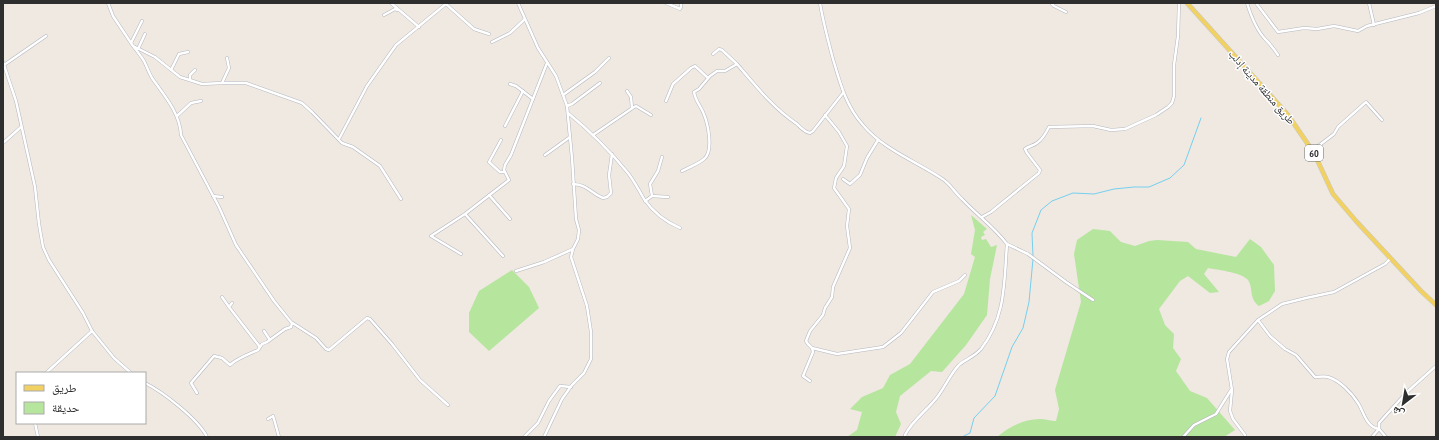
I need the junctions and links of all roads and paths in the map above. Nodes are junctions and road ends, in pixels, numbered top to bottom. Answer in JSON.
{"nodes":[{"id":1,"x":108,"y":3,"type":"edge"},
{"id":2,"x":391,"y":3,"type":"edge"},
{"id":3,"x":446,"y":3,"type":"edge"},
{"id":4,"x":518,"y":3,"type":"edge"},
{"id":5,"x":666,"y":3,"type":"edge"},
{"id":6,"x":680,"y":3,"type":"edge"},
{"id":7,"x":820,"y":3,"type":"edge"},
{"id":8,"x":1051,"y":3,"type":"edge"},
{"id":9,"x":1179,"y":3,"type":"edge"},
{"id":10,"x":1188,"y":3,"type":"edge"},
{"id":11,"x":1247,"y":3,"type":"edge"},
{"id":12,"x":1256,"y":3,"type":"edge"},
{"id":13,"x":1369,"y":3,"type":"edge"},
{"id":14,"x":1436,"y":6,"type":"edge"},
{"id":15,"x":399,"y":10,"type":"junction"},
{"id":16,"x":1066,"y":12,"type":"dead end"},
{"id":17,"x":384,"y":15,"type":"dead end"},
{"id":18,"x":525,"y":19,"type":"junction"},
{"id":19,"x":142,"y":21,"type":"dead end"},
{"id":20,"x":1374,"y":25,"type":"junction"},
{"id":21,"x":419,"y":27,"type":"junction"},
{"id":22,"x":145,"y":34,"type":"dead end"},
{"id":23,"x":489,"y":34,"type":"dead end"},
{"id":24,"x":46,"y":36,"type":"dead end"},
{"id":25,"x":492,"y":42,"type":"dead end"},
{"id":26,"x":132,"y":45,"type":"junction"},
{"id":27,"x":138,"y":49,"type":"junction"},
{"id":28,"x":188,"y":52,"type":"dead end"},
{"id":29,"x":713,"y":54,"type":"dead end"},
{"id":30,"x":1278,"y":55,"type":"dead end"},
{"id":31,"x":227,"y":58,"type":"dead end"},
{"id":32,"x":609,"y":58,"type":"dead end"},
{"id":33,"x":547,"y":63,"type":"junction"},
{"id":34,"x":4,"y":64,"type":"edge"},
{"id":35,"x":737,"y":64,"type":"junction"},
{"id":36,"x":171,"y":70,"type":"junction"},
{"id":37,"x":195,"y":70,"type":"dead end"},
{"id":38,"x":708,"y":78,"type":"junction"},
{"id":39,"x":190,"y":80,"type":"junction"},
{"id":40,"x":222,"y":83,"type":"junction"},
{"id":41,"x":600,"y":83,"type":"dead end"},
{"id":42,"x":510,"y":84,"type":"dead end"},
{"id":43,"x":523,"y":91,"type":"junction"},
{"id":44,"x":627,"y":91,"type":"dead end"},
{"id":45,"x":843,"y":92,"type":"junction"},
{"id":46,"x":563,"y":95,"type":"junction"},
{"id":47,"x":533,"y":99,"type":"junction"},
{"id":48,"x":201,"y":101,"type":"dead end"},
{"id":49,"x":666,"y":102,"type":"dead end"},
{"id":50,"x":567,"y":106,"type":"junction"},
{"id":51,"x":632,"y":108,"type":"junction"},
{"id":52,"x":568,"y":113,"type":"junction"},
{"id":53,"x":652,"y":115,"type":"dead end"},
{"id":54,"x":825,"y":115,"type":"junction"},
{"id":55,"x":177,"y":116,"type":"junction"},
{"id":56,"x":1382,"y":120,"type":"dead end"},
{"id":57,"x":505,"y":126,"type":"dead end"},
{"id":58,"x":21,"y":127,"type":"junction"},
{"id":59,"x":592,"y":135,"type":"junction"},
{"id":60,"x":570,"y":137,"type":"junction"},
{"id":61,"x":339,"y":139,"type":"junction"},
{"id":62,"x":501,"y":140,"type":"dead end"},
{"id":63,"x":878,"y":140,"type":"junction"},
{"id":64,"x":3,"y":143,"type":"edge"},
{"id":65,"x":1312,"y":151,"type":"junction"},
{"id":66,"x":612,"y":154,"type":"junction"},
{"id":67,"x":545,"y":155,"type":"dead end"},
{"id":68,"x":662,"y":157,"type":"dead end"},
{"id":69,"x":682,"y":171,"type":"dead end"},
{"id":70,"x":505,"y":172,"type":"junction"},
{"id":71,"x":843,"y":179,"type":"dead end"},
{"id":72,"x":573,"y":184,"type":"junction"},
{"id":73,"x":489,"y":195,"type":"junction"},
{"id":74,"x":212,"y":196,"type":"junction"},
{"id":75,"x":652,"y":196,"type":"junction"},
{"id":76,"x":222,"y":197,"type":"dead end"},
{"id":77,"x":668,"y":197,"type":"dead end"},
{"id":78,"x":401,"y":199,"type":"dead end"},
{"id":79,"x":645,"y":201,"type":"junction"},
{"id":80,"x":465,"y":214,"type":"junction"},
{"id":81,"x":982,"y":217,"type":"junction"},
{"id":82,"x":510,"y":219,"type":"dead end"},
{"id":83,"x":680,"y":228,"type":"dead end"},
{"id":84,"x":1007,"y":244,"type":"junction"},
{"id":85,"x":572,"y":249,"type":"junction"},
{"id":86,"x":461,"y":254,"type":"dead end"},
{"id":87,"x":503,"y":256,"type":"dead end"},
{"id":88,"x":1391,"y":258,"type":"junction"},
{"id":89,"x":516,"y":270,"type":"dead end"},
{"id":90,"x":965,"y":275,"type":"dead end"},
{"id":91,"x":222,"y":297,"type":"dead end"},
{"id":92,"x":1093,"y":300,"type":"dead end"},
{"id":93,"x":232,"y":303,"type":"dead end"},
{"id":94,"x":1436,"y":305,"type":"edge"},
{"id":95,"x":229,"y":307,"type":"junction"},
{"id":96,"x":1258,"y":320,"type":"junction"},
{"id":97,"x":292,"y":323,"type":"junction"},
{"id":98,"x":92,"y":331,"type":"junction"},
{"id":99,"x":264,"y":331,"type":"dead end"},
{"id":100,"x":270,"y":340,"type":"junction"},
{"id":101,"x":260,"y":347,"type":"junction"},
{"id":102,"x":812,"y":348,"type":"junction"},
{"id":103,"x":1436,"y":366,"type":"edge"},
{"id":104,"x":47,"y":372,"type":"edge"},
{"id":105,"x":130,"y":372,"type":"edge"},
{"id":106,"x":810,"y":381,"type":"dead end"},
{"id":107,"x":146,"y":384,"type":"edge"},
{"id":108,"x":571,"y":387,"type":"junction"},
{"id":109,"x":1232,"y":388,"type":"junction"},
{"id":110,"x":197,"y":393,"type":"dead end"},
{"id":111,"x":448,"y":405,"type":"dead end"},
{"id":112,"x":268,"y":419,"type":"dead end"},
{"id":113,"x":35,"y":424,"type":"edge"},
{"id":114,"x":1379,"y":429,"type":"junction"},
{"id":115,"x":38,"y":437,"type":"edge"},
{"id":116,"x":207,"y":437,"type":"edge"},
{"id":117,"x":279,"y":437,"type":"edge"},
{"id":118,"x":524,"y":437,"type":"edge"},
{"id":119,"x":544,"y":437,"type":"edge"},
{"id":120,"x":906,"y":437,"type":"edge"},
{"id":121,"x":1183,"y":437,"type":"edge"},
{"id":122,"x":1245,"y":437,"type":"edge"},
{"id":123,"x":1372,"y":437,"type":"edge"},
{"id":124,"x":1386,"y":437,"type":"edge"}],
"edges":[{"from":1,"to":26,"type":"street"},
{"from":2,"to":15,"type":"street"},
{"from":3,"to":21,"type":"street"},
{"from":3,"to":23,"type":"street"},
{"from":4,"to":18,"type":"street"},
{"from":5,"to":6,"type":"street"},
{"from":7,"to":45,"type":"street"},
{"from":8,"to":16,"type":"street"},
{"from":9,"to":81,"type":"street"},
{"from":10,"to":65,"type":"main road","name":"طريق منطقة مدينة إدلب","number":"60"},
{"from":11,"to":30,"type":"street"},
{"from":12,"to":20,"type":"street"},
{"from":13,"to":20,"type":"street"},
{"from":14,"to":20,"type":"street"},
{"from":15,"to":17,"type":"street"},
{"from":15,"to":21,"type":"street"},
{"from":18,"to":25,"type":"street"},
{"from":18,"to":33,"type":"street"},
{"from":19,"to":26,"type":"street"},
{"from":21,"to":61,"type":"street"},
{"from":22,"to":27,"type":"street"},
{"from":24,"to":34,"type":"street"},
{"from":26,"to":27,"type":"street"},
{"from":26,"to":55,"type":"street"},
{"from":27,"to":36,"type":"street"},
{"from":28,"to":36,"type":"street"},
{"from":29,"to":35,"type":"street"},
{"from":31,"to":40,"type":"street"},
{"from":32,"to":46,"type":"street"},
{"from":33,"to":46,"type":"street"},
{"from":33,"to":47,"type":"street"},
{"from":34,"to":58,"type":"street"},
{"from":35,"to":38,"type":"street"},
{"from":35,"to":54,"type":"street"},
{"from":36,"to":39,"type":"street"},
{"from":37,"to":39,"type":"street"},
{"from":38,"to":49,"type":"street"},
{"from":38,"to":69,"type":"street"},
{"from":39,"to":40,"type":"street"},
{"from":40,"to":61,"type":"street"},
{"from":41,"to":50,"type":"street"},
{"from":42,"to":43,"type":"street"},
{"from":43,"to":47,"type":"street"},
{"from":43,"to":57,"type":"street"},
{"from":44,"to":51,"type":"street"},
{"from":45,"to":54,"type":"street"},
{"from":45,"to":63,"type":"street"},
{"from":46,"to":50,"type":"street"},
{"from":47,"to":70,"type":"street"},
{"from":48,"to":55,"type":"street"},
{"from":50,"to":52,"type":"street"},
{"from":51,"to":53,"type":"street"},
{"from":51,"to":59,"type":"street"},
{"from":52,"to":59,"type":"street"},
{"from":52,"to":60,"type":"street"},
{"from":54,"to":102,"type":"street"},
{"from":55,"to":74,"type":"street"},
{"from":56,"to":65,"type":"street"},
{"from":58,"to":64,"type":"street"},
{"from":58,"to":98,"type":"street"},
{"from":59,"to":66,"type":"street"},
{"from":60,"to":67,"type":"street"},
{"from":60,"to":72,"type":"street"},
{"from":61,"to":78,"type":"street"},
{"from":62,"to":70,"type":"street"},
{"from":63,"to":71,"type":"street"},
{"from":63,"to":81,"type":"street"},
{"from":65,"to":88,"type":"main road","name":"طريق منطقة مدينة إدلب","number":"60"},
{"from":66,"to":72,"type":"street"},
{"from":66,"to":79,"type":"street"},
{"from":68,"to":75,"type":"street"},
{"from":70,"to":73,"type":"street"},
{"from":72,"to":85,"type":"street"},
{"from":73,"to":80,"type":"street"},
{"from":73,"to":82,"type":"street"},
{"from":74,"to":76,"type":"street"},
{"from":74,"to":97,"type":"street"},
{"from":75,"to":77,"type":"street"},
{"from":75,"to":79,"type":"street"},
{"from":79,"to":83,"type":"street"},
{"from":80,"to":86,"type":"street"},
{"from":80,"to":87,"type":"street"},
{"from":81,"to":84,"type":"street"},
{"from":84,"to":92,"type":"street"},
{"from":84,"to":120,"type":"street"},
{"from":85,"to":89,"type":"street"},
{"from":85,"to":108,"type":"street"},
{"from":88,"to":94,"type":"main road","name":"طريق منطقة مدينة إدلب","number":"60"},
{"from":88,"to":96,"type":"street"},
{"from":90,"to":102,"type":"street"},
{"from":91,"to":95,"type":"street"},
{"from":93,"to":95,"type":"street"},
{"from":95,"to":101,"type":"street"},
{"from":96,"to":109,"type":"street"},
{"from":96,"to":114,"type":"street"},
{"from":97,"to":100,"type":"street"},
{"from":97,"to":111,"type":"street"},
{"from":98,"to":104,"type":"street"},
{"from":98,"to":105,"type":"street"},
{"from":99,"to":100,"type":"street"},
{"from":100,"to":101,"type":"street"},
{"from":101,"to":110,"type":"street"},
{"from":102,"to":106,"type":"street"},
{"from":103,"to":114,"type":"street"},
{"from":107,"to":116,"type":"street"},
{"from":108,"to":118,"type":"street"},
{"from":108,"to":119,"type":"street"},
{"from":109,"to":121,"type":"street"},
{"from":109,"to":122,"type":"street"},
{"from":112,"to":117,"type":"street"},
{"from":113,"to":115,"type":"street"},
{"from":114,"to":123,"type":"street"},
{"from":114,"to":124,"type":"street"}]}
